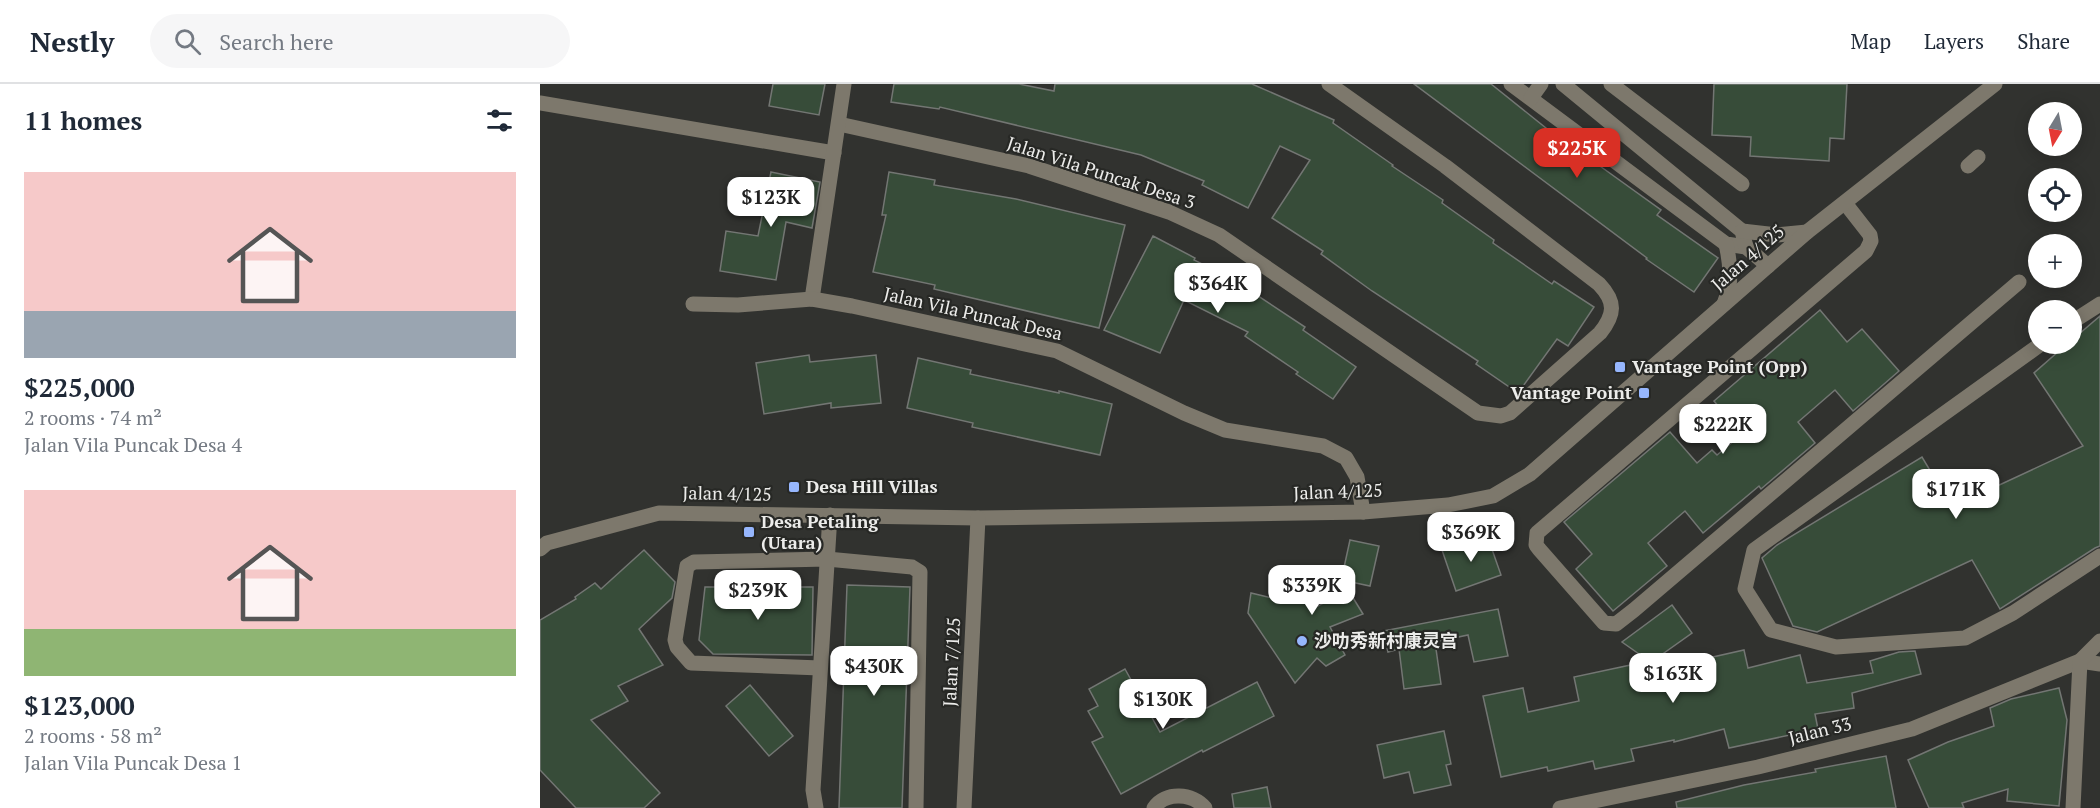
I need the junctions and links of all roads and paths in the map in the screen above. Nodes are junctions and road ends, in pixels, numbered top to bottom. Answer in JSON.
{"nodes":[{"id":1,"x":844,"y":84,"type":"edge"},
{"id":2,"x":1329,"y":84,"type":"edge"},
{"id":3,"x":1511,"y":84,"type":"edge"},
{"id":4,"x":1541,"y":84,"type":"edge"},
{"id":5,"x":1563,"y":84,"type":"edge"},
{"id":6,"x":1611,"y":84,"type":"edge"},
{"id":7,"x":1995,"y":84,"type":"edge"},
{"id":8,"x":1531,"y":98,"type":"junction"},
{"id":9,"x":540,"y":103,"type":"edge"},
{"id":10,"x":839,"y":124,"type":"junction"},
{"id":11,"x":834,"y":153,"type":"junction"},
{"id":12,"x":1742,"y":184,"type":"dead end"},
{"id":13,"x":1845,"y":203,"type":"junction"},
{"id":14,"x":1743,"y":231,"type":"junction"},
{"id":15,"x":1808,"y":232,"type":"junction"},
{"id":16,"x":1726,"y":244,"type":"junction"},
{"id":17,"x":1746,"y":247,"type":"junction"},
{"id":18,"x":1768,"y":266,"type":"junction"},
{"id":19,"x":2019,"y":282,"type":"dead end"},
{"id":20,"x":812,"y":299,"type":"junction"},
{"id":21,"x":693,"y":304,"type":"dead end"},
{"id":22,"x":1724,"y":304,"type":"junction"},
{"id":23,"x":2100,"y":304,"type":"edge"},
{"id":24,"x":2082,"y":316,"type":"edge"},
{"id":25,"x":2028,"y":353,"type":"edge"},
{"id":26,"x":1363,"y":512,"type":"junction"},
{"id":27,"x":830,"y":515,"type":"junction"},
{"id":28,"x":978,"y":518,"type":"junction"},
{"id":29,"x":542,"y":543,"type":"edge"},
{"id":30,"x":2100,"y":556,"type":"edge"},
{"id":31,"x":827,"y":559,"type":"junction"},
{"id":32,"x":2100,"y":641,"type":"edge"},
{"id":33,"x":2080,"y":661,"type":"junction"},
{"id":34,"x":2100,"y":664,"type":"edge"},
{"id":35,"x":820,"y":668,"type":"junction"},
{"id":36,"x":816,"y":808,"type":"edge"},
{"id":37,"x":915,"y":808,"type":"edge"},
{"id":38,"x":964,"y":808,"type":"edge"},
{"id":39,"x":1154,"y":808,"type":"edge"},
{"id":40,"x":1205,"y":808,"type":"edge"},
{"id":41,"x":1560,"y":808,"type":"edge"},
{"id":42,"x":2073,"y":808,"type":"edge"}],
"edges":[{"from":1,"to":10,"type":"street"},
{"from":2,"to":10,"type":"street","name":"Jalan Vila Puncak Desa 3"},
{"from":3,"to":8,"type":"street"},
{"from":4,"to":8,"type":"street"},
{"from":5,"to":14,"type":"street"},
{"from":6,"to":12,"type":"street"},
{"from":7,"to":13,"type":"street","name":"Jalan 4/125"},
{"from":8,"to":16,"type":"street"},
{"from":9,"to":11,"type":"street"},
{"from":10,"to":11,"type":"street"},
{"from":11,"to":20,"type":"street"},
{"from":13,"to":15,"type":"street","name":"Jalan 4/125"},
{"from":13,"to":19,"type":"street"},
{"from":14,"to":15,"type":"street"},
{"from":14,"to":17,"type":"street"},
{"from":15,"to":18,"type":"street","name":"Jalan 4/125"},
{"from":16,"to":17,"type":"street"},
{"from":16,"to":22,"type":"street"},
{"from":17,"to":18,"type":"street"},
{"from":18,"to":22,"type":"street","name":"Jalan 4/125"},
{"from":20,"to":21,"type":"street","name":"Jalan Vila Puncak Desa"},
{"from":20,"to":26,"type":"street","name":"Jalan Vila Puncak Desa"},
{"from":22,"to":26,"type":"street","name":"Jalan 4/125"},
{"from":23,"to":24,"type":"street"},
{"from":25,"to":30,"type":"street"},
{"from":26,"to":28,"type":"street","name":"Jalan 4/125"},
{"from":27,"to":28,"type":"street","name":"Jalan 4/125"},
{"from":27,"to":29,"type":"street","name":"Jalan 4/125"},
{"from":27,"to":31,"type":"street"},
{"from":28,"to":38,"type":"street","name":"Jalan 7/125"},
{"from":31,"to":35,"type":"street"},
{"from":31,"to":35,"type":"street"},
{"from":31,"to":37,"type":"street"},
{"from":32,"to":33,"type":"street","name":"Jalan 33"},
{"from":33,"to":34,"type":"street"},
{"from":33,"to":41,"type":"street","name":"Jalan 33"},
{"from":33,"to":42,"type":"street"},
{"from":35,"to":36,"type":"street"},
{"from":39,"to":40,"type":"street"}]}
